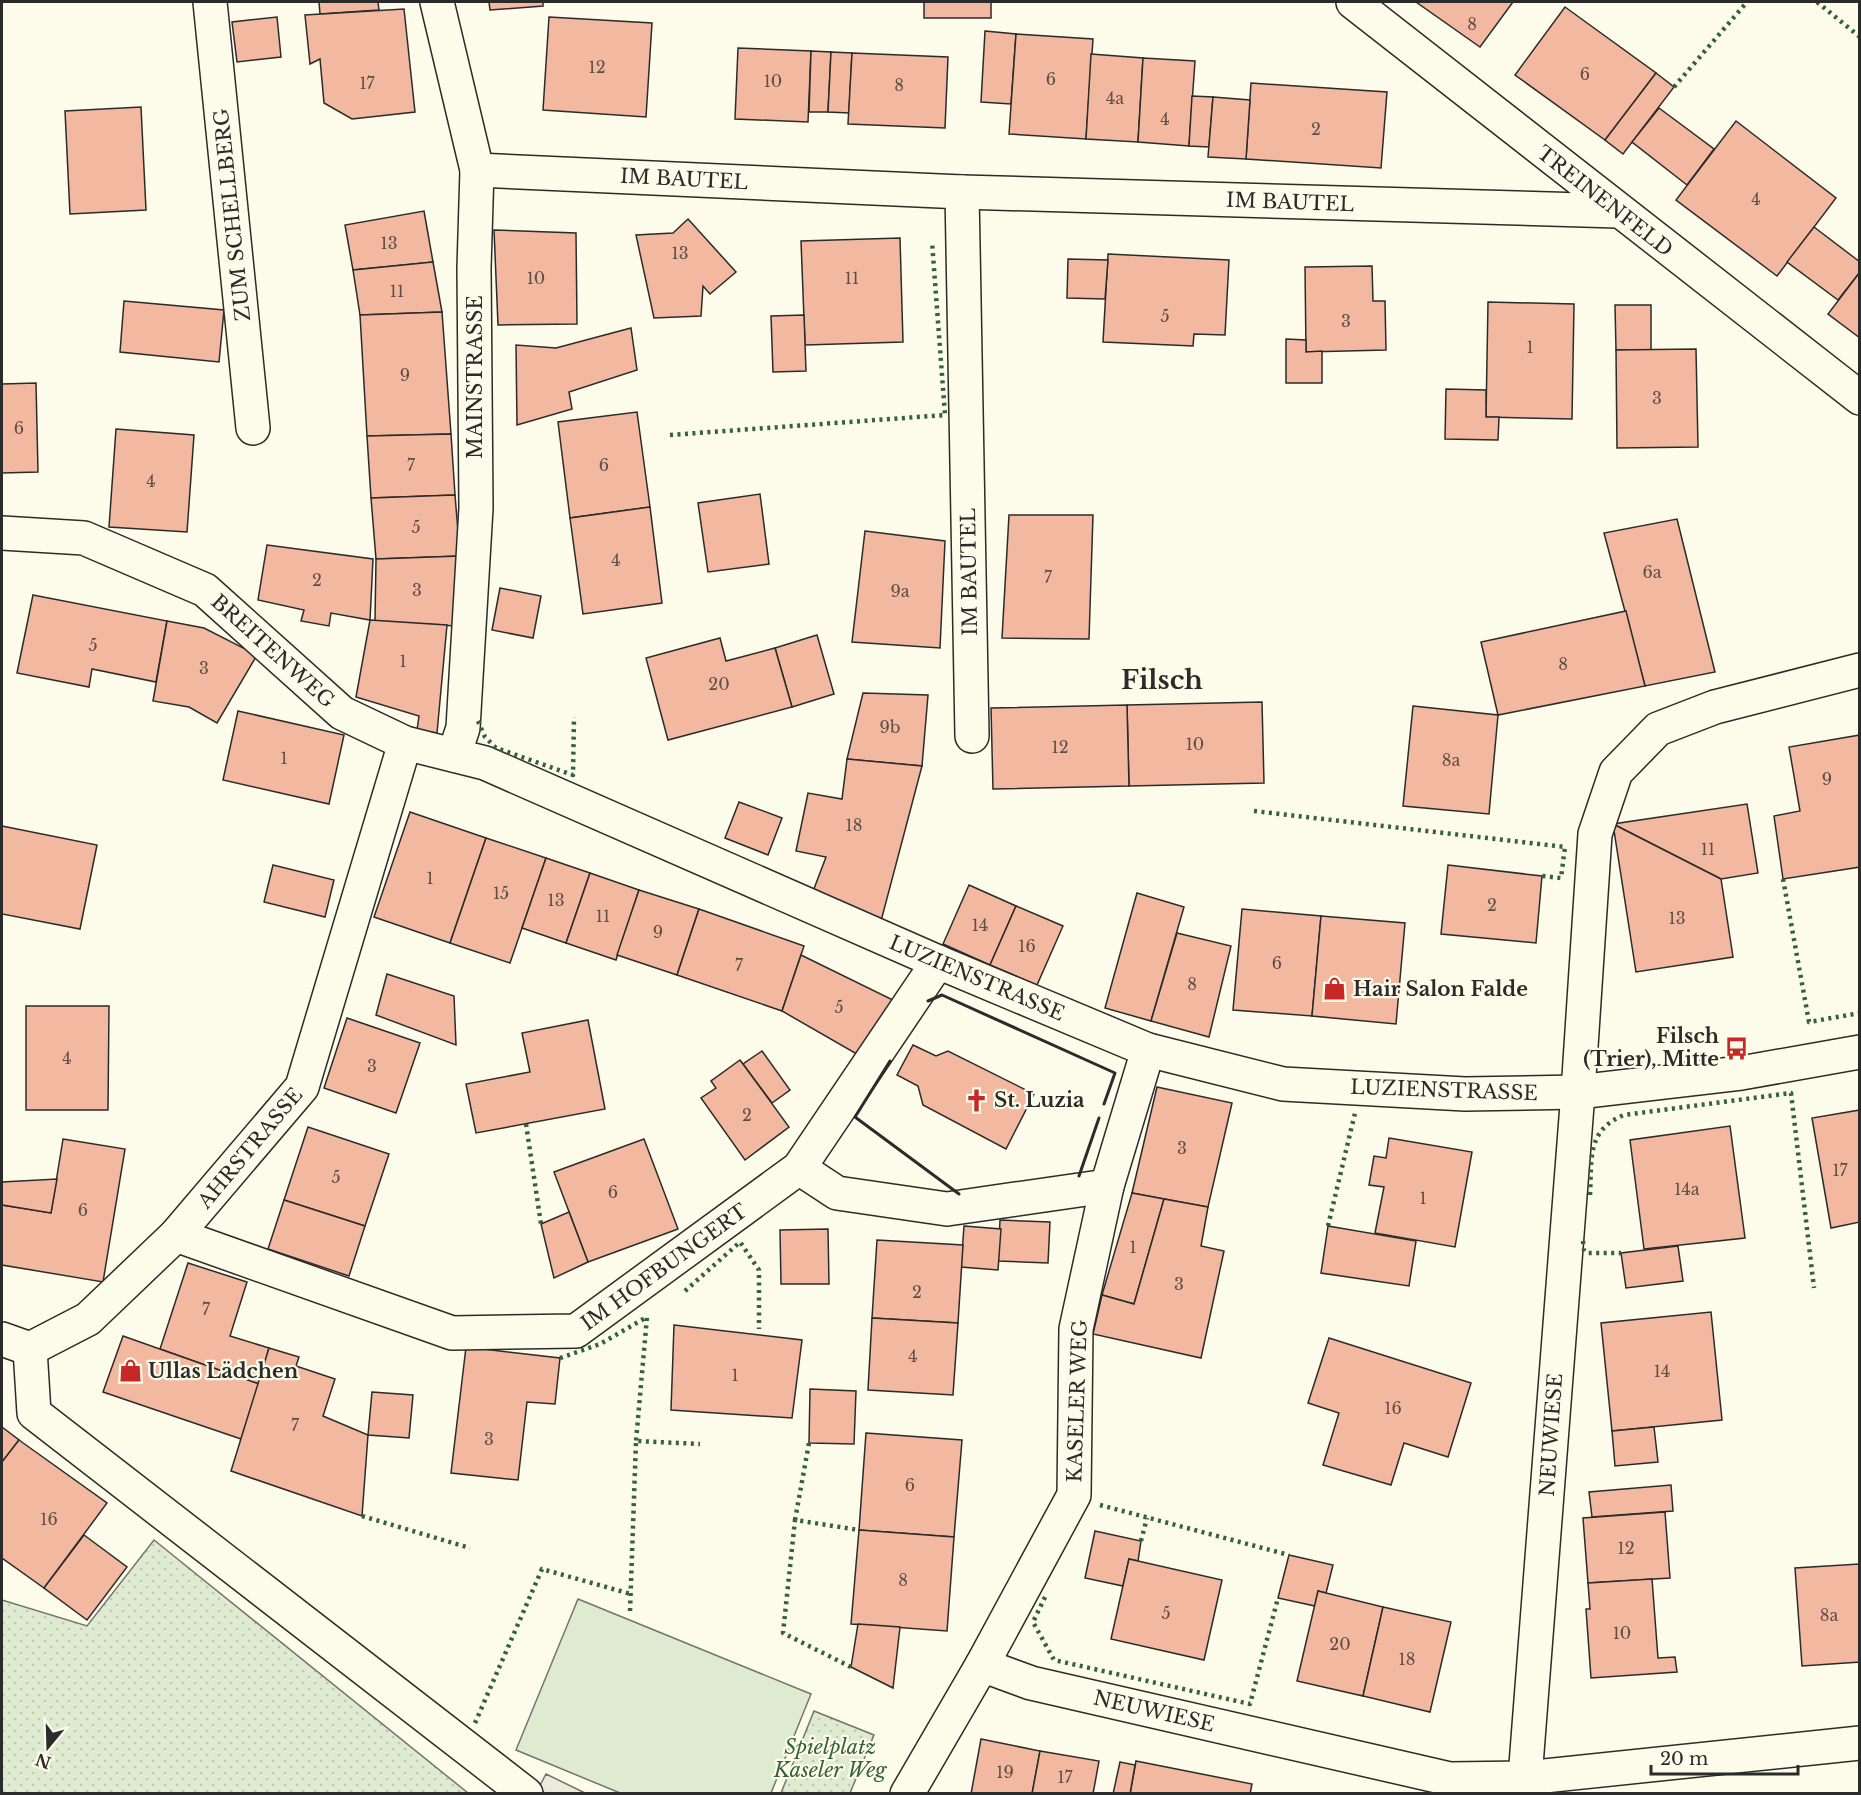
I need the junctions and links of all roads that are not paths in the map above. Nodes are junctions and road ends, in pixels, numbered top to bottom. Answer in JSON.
{"nodes":[{"id":1,"x":210,"y":2,"type":"edge"},
{"id":2,"x":437,"y":2,"type":"edge"},
{"id":3,"x":1353,"y":2,"type":"edge"},
{"id":4,"x":477,"y":170,"type":"junction"},
{"id":5,"x":962,"y":192,"type":"junction"},
{"id":6,"x":1618,"y":211,"type":"junction"},
{"id":7,"x":1860,"y":398,"type":"edge"},
{"id":8,"x":254,"y":428,"type":"dead end"},
{"id":9,"x":2,"y":533,"type":"edge"},
{"id":10,"x":1860,"y":670,"type":"edge"},
{"id":11,"x":972,"y":736,"type":"dead end"},
{"id":12,"x":405,"y":742,"type":"junction"},
{"id":13,"x":454,"y":755,"type":"junction"},
{"id":14,"x":938,"y":962,"type":"junction"},
{"id":15,"x":1148,"y":1050,"type":"junction"},
{"id":16,"x":1860,"y":1052,"type":"edge"},
{"id":17,"x":1578,"y":1092,"type":"junction"},
{"id":18,"x":799,"y":1168,"type":"junction"},
{"id":19,"x":1107,"y":1186,"type":"junction"},
{"id":20,"x":176,"y":1235,"type":"junction"},
{"id":21,"x":16,"y":1344,"type":"edge"},
{"id":22,"x":982,"y":1665,"type":"junction"},
{"id":23,"x":1860,"y":1743,"type":"edge"},
{"id":24,"x":1525,"y":1778,"type":"junction"},
{"id":25,"x":526,"y":1794,"type":"edge"},
{"id":26,"x":908,"y":1794,"type":"edge"}],
"edges":[{"from":1,"to":8,"type":"street","name":"ZUM SCHELLBERG"},
{"from":2,"to":4,"type":"street","name":"MAINSTRASSE"},
{"from":3,"to":6,"type":"street","name":"TREINENFELD"},
{"from":4,"to":5,"type":"street","name":"IM BAUTEL"},
{"from":4,"to":13,"type":"street","name":"MAINSTRASSE"},
{"from":5,"to":6,"type":"street","name":"IM BAUTEL"},
{"from":5,"to":11,"type":"street","name":"IM BAUTEL"},
{"from":6,"to":7,"type":"street","name":"TREINENFELD"},
{"from":9,"to":12,"type":"street","name":"BREITENWEG"},
{"from":10,"to":17,"type":"street","name":"NEUWIESE"},
{"from":12,"to":13,"type":"street","name":"LUZIENSTRASSE"},
{"from":12,"to":20,"type":"street","name":"AHRSTRASSE"},
{"from":13,"to":14,"type":"street","name":"LUZIENSTRASSE"},
{"from":14,"to":15,"type":"street","name":"LUZIENSTRASSE"},
{"from":14,"to":18,"type":"street","name":"IM HOFBUNGERT"},
{"from":15,"to":17,"type":"street","name":"LUZIENSTRASSE"},
{"from":15,"to":19,"type":"street","name":"KASELER WEG"},
{"from":16,"to":17,"type":"street","name":"LUZIENSTRASSE"},
{"from":17,"to":24,"type":"street","name":"NEUWIESE"},
{"from":18,"to":19,"type":"street"},
{"from":18,"to":20,"type":"street","name":"IM HOFBUNGERT"},
{"from":19,"to":22,"type":"street","name":"KASELER WEG"},
{"from":20,"to":21,"type":"street","name":"AHRSTRASSE"},
{"from":21,"to":25,"type":"street"},
{"from":22,"to":24,"type":"street","name":"NEUWIESE"},
{"from":22,"to":26,"type":"street","name":"KASELER WEG"},
{"from":23,"to":24,"type":"street","name":"NEUWIESE"}]}
